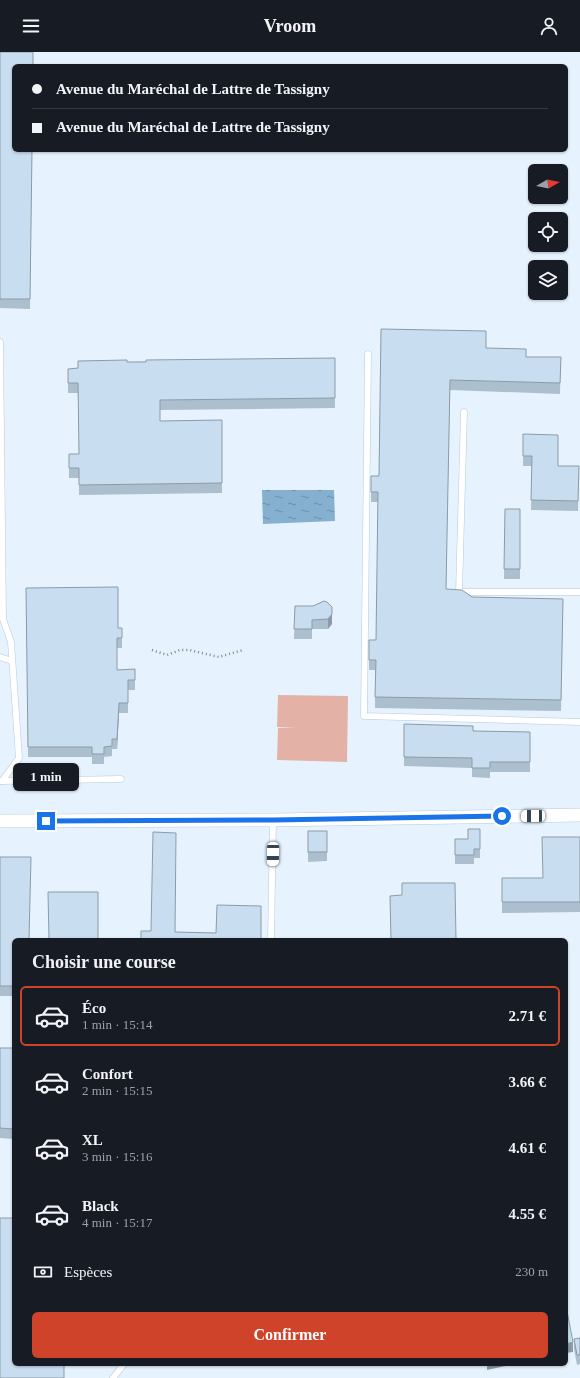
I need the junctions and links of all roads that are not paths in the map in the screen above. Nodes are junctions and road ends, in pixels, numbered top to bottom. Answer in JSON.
{"nodes":[{"id":1,"x":0,"y":342,"type":"edge"},
{"id":2,"x":368,"y":354,"type":"dead end"},
{"id":3,"x":464,"y":412,"type":"dead end"},
{"id":4,"x":580,"y":592,"type":"edge"},
{"id":5,"x":3,"y":628,"type":"edge"},
{"id":6,"x":0,"y":657,"type":"edge"},
{"id":7,"x":12,"y":661,"type":"junction"},
{"id":8,"x":580,"y":722,"type":"edge"},
{"id":9,"x":120,"y":780,"type":"dead end"},
{"id":10,"x":1,"y":781,"type":"edge"},
{"id":11,"x":580,"y":815,"type":"edge"},
{"id":12,"x":274,"y":820,"type":"junction"},
{"id":13,"x":0,"y":821,"type":"edge"},
{"id":14,"x":271,"y":938,"type":"edge"},
{"id":15,"x":122,"y":1366,"type":"edge"},
{"id":16,"x":113,"y":1378,"type":"edge"}],
"edges":[{"from":1,"to":5,"type":"lane"},
{"from":2,"to":8,"type":"lane"},
{"from":3,"to":4,"type":"lane"},
{"from":5,"to":7,"type":"lane"},
{"from":6,"to":7,"type":"lane"},
{"from":7,"to":10,"type":"lane"},
{"from":9,"to":10,"type":"lane"},
{"from":11,"to":12,"type":"street"},
{"from":12,"to":13,"type":"street"},
{"from":12,"to":14,"type":"lane"},
{"from":15,"to":16,"type":"lane"}]}
